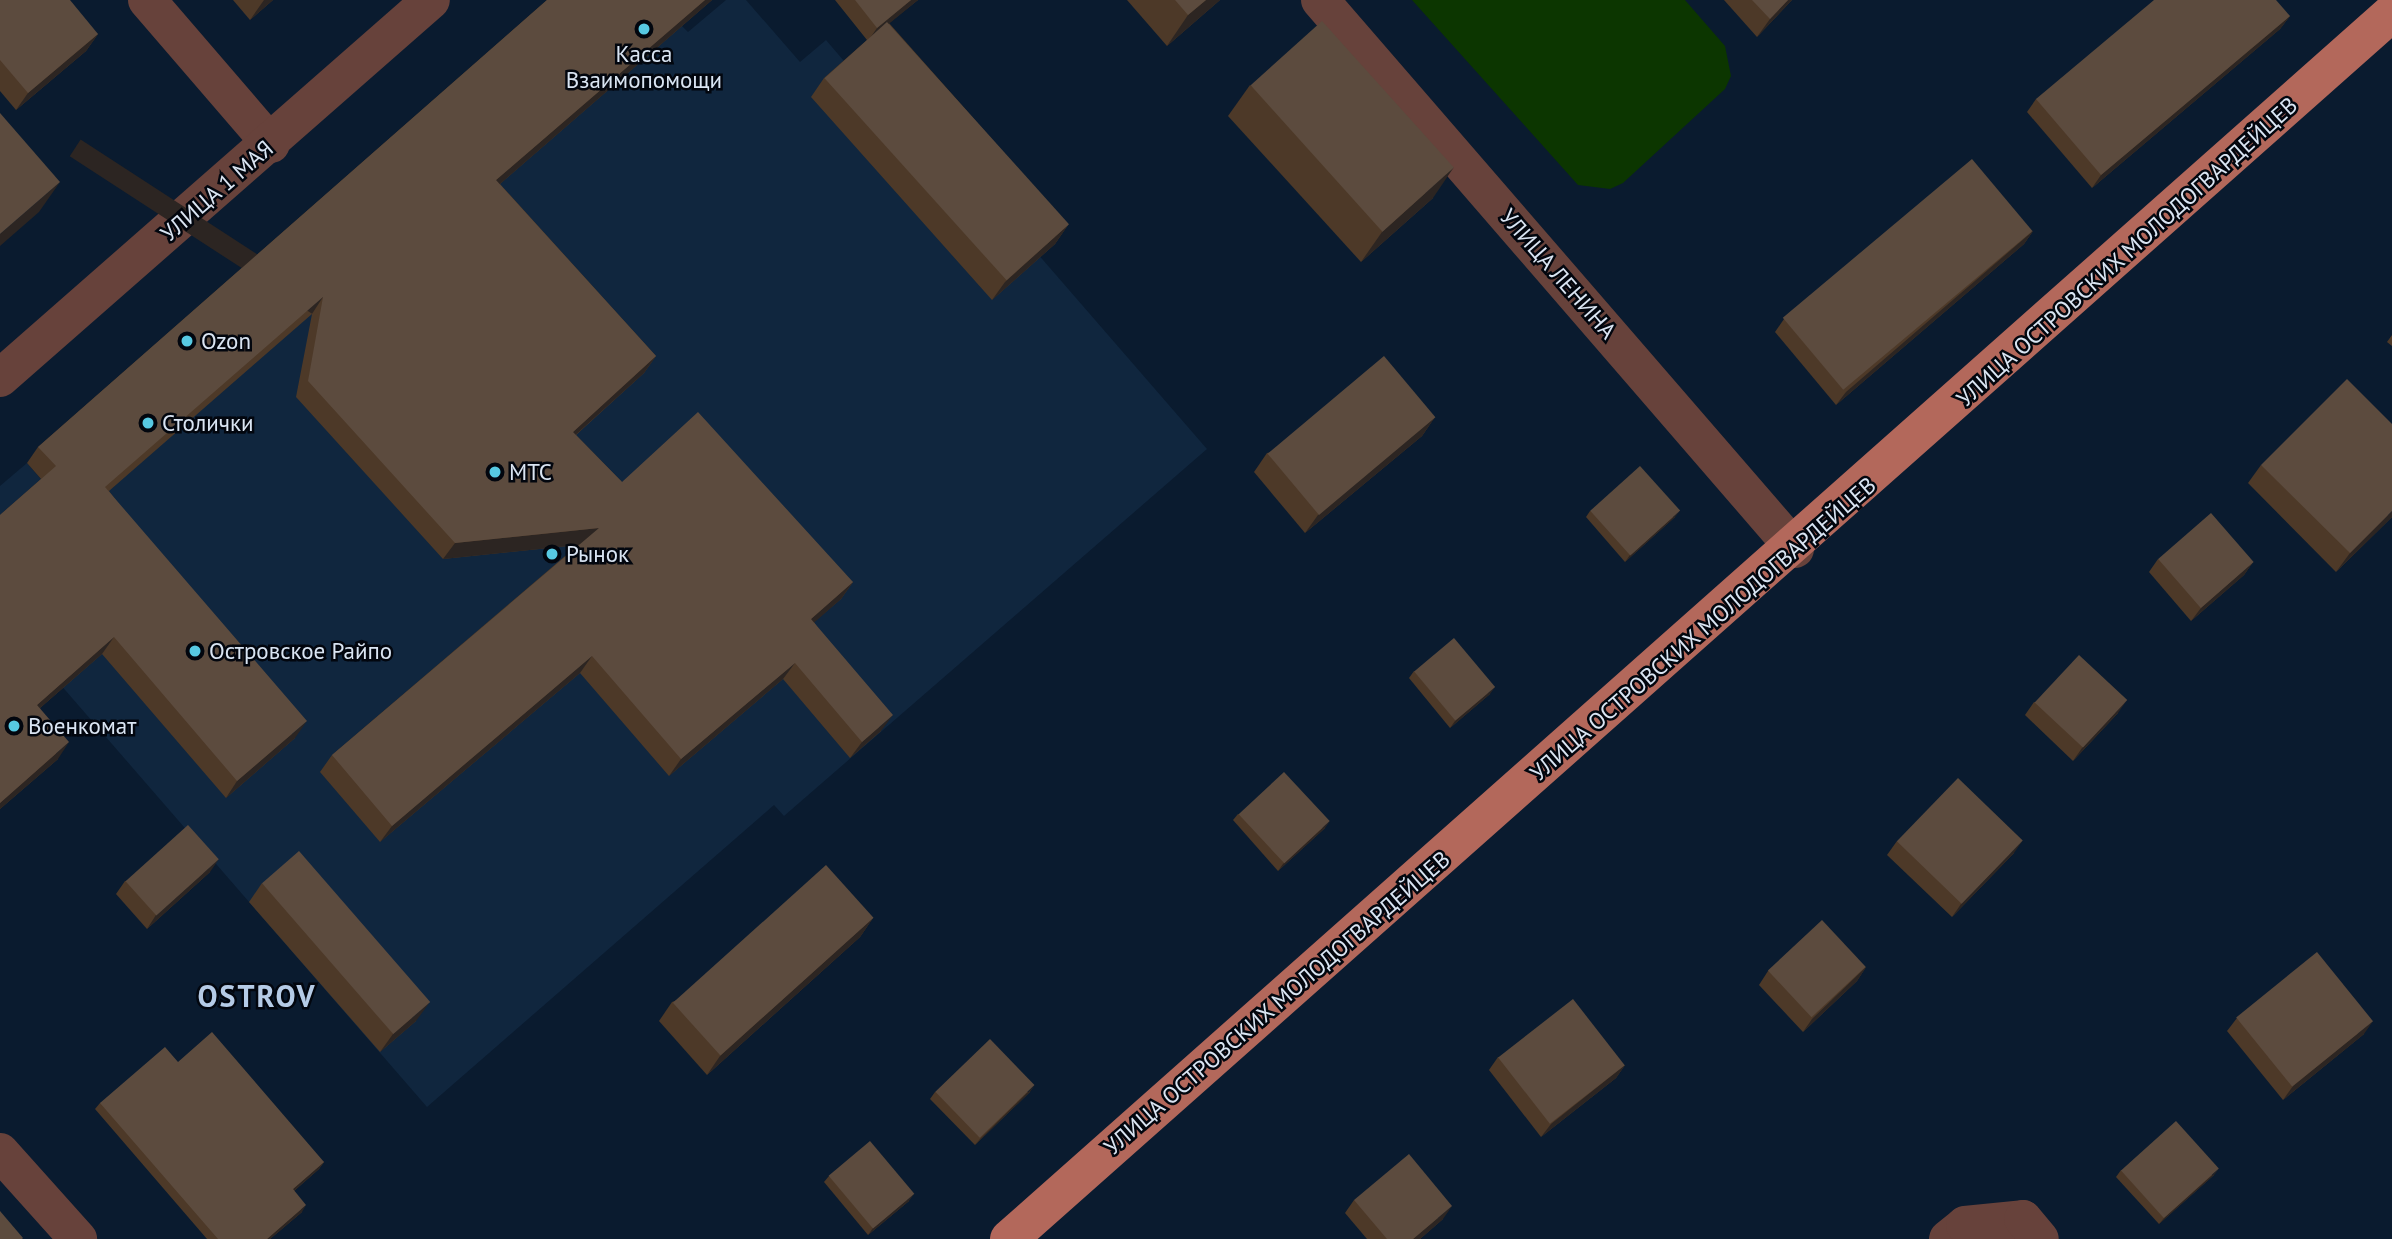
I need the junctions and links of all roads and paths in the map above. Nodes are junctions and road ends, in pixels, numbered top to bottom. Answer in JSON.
{"nodes":[{"id":1,"x":146,"y":0,"type":"edge"},
{"id":2,"x":431,"y":0,"type":"edge"},
{"id":3,"x":1320,"y":0,"type":"edge"},
{"id":4,"x":2392,"y":13,"type":"edge"},
{"id":5,"x":271,"y":144,"type":"junction"},
{"id":6,"x":0,"y":378,"type":"edge"},
{"id":7,"x":1795,"y":549,"type":"junction"},
{"id":8,"x":0,"y":1152,"type":"edge"},
{"id":9,"x":78,"y":1239,"type":"edge"},
{"id":10,"x":1009,"y":1239,"type":"edge"},
{"id":11,"x":1948,"y":1239,"type":"edge"},
{"id":12,"x":2040,"y":1239,"type":"edge"}],
"edges":[{"from":1,"to":5,"type":"street"},
{"from":2,"to":5,"type":"street","name":"УЛИЦА 1 МАЯ"},
{"from":3,"to":7,"type":"street","name":"УЛИЦА ЛЕНИНА"},
{"from":4,"to":7,"type":"main road","name":"УЛИЦА ОСТРОВСКИХ МОЛОДОГВАРДЕЙЦЕВ"},
{"from":5,"to":6,"type":"street","name":"УЛИЦА 1 МАЯ"},
{"from":7,"to":10,"type":"main road","name":"УЛИЦА ОСТРОВСКИХ МОЛОДОГВАРДЕЙЦЕВ"},
{"from":8,"to":9,"type":"street"},
{"from":11,"to":12,"type":"street"}]}
